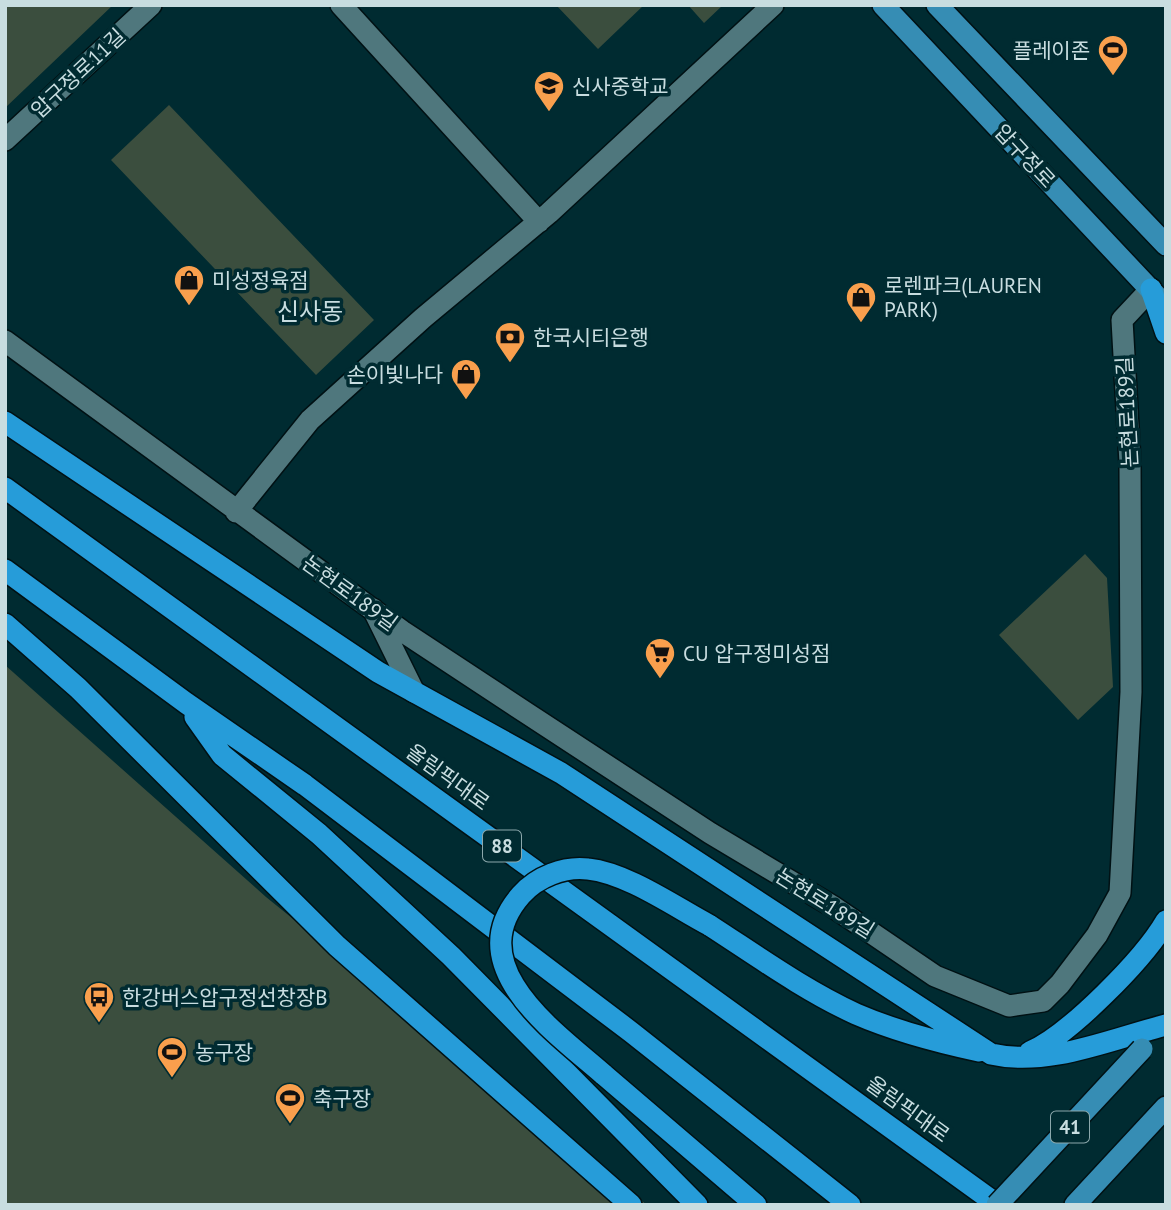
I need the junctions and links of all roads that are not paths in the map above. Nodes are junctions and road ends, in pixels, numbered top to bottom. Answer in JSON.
{"nodes":[{"id":1,"x":151,"y":5,"type":"edge"},
{"id":2,"x":341,"y":5,"type":"edge"},
{"id":3,"x":773,"y":5,"type":"edge"},
{"id":4,"x":883,"y":5,"type":"edge"},
{"id":5,"x":937,"y":5,"type":"edge"},
{"id":6,"x":5,"y":140,"type":"edge"},
{"id":7,"x":544,"y":218,"type":"junction"},
{"id":8,"x":1166,"y":245,"type":"edge"},
{"id":9,"x":1151,"y":289,"type":"junction"},
{"id":10,"x":1166,"y":306,"type":"edge"},
{"id":11,"x":1166,"y":333,"type":"edge"},
{"id":12,"x":5,"y":341,"type":"edge"},
{"id":13,"x":5,"y":422,"type":"edge"},
{"id":14,"x":5,"y":488,"type":"edge"},
{"id":15,"x":236,"y":512,"type":"junction"},
{"id":16,"x":5,"y":570,"type":"edge"},
{"id":17,"x":372,"y":607,"type":"junction"},
{"id":18,"x":5,"y":624,"type":"edge"},
{"id":19,"x":414,"y":692,"type":"junction"},
{"id":20,"x":186,"y":704,"type":"junction"},
{"id":21,"x":1166,"y":921,"type":"edge"},
{"id":22,"x":1166,"y":1025,"type":"edge"},
{"id":23,"x":991,"y":1054,"type":"junction"},
{"id":24,"x":1012,"y":1059,"type":"junction"},
{"id":25,"x":1166,"y":1107,"type":"edge"},
{"id":26,"x":631,"y":1205,"type":"edge"},
{"id":27,"x":697,"y":1205,"type":"edge"},
{"id":28,"x":756,"y":1205,"type":"edge"},
{"id":29,"x":850,"y":1205,"type":"edge"},
{"id":30,"x":997,"y":1205,"type":"edge"},
{"id":31,"x":1075,"y":1205,"type":"edge"}],
"edges":[{"from":1,"to":6,"type":"street","name":"압구정로11길"},
{"from":2,"to":7,"type":"street"},
{"from":3,"to":7,"type":"street"},
{"from":4,"to":9,"type":"main road","name":"압구정로"},
{"from":5,"to":8,"type":"main road","name":"압구정로"},
{"from":7,"to":15,"type":"street"},
{"from":9,"to":10,"type":"main road","name":"압구정로"},
{"from":9,"to":11,"type":"highway"},
{"from":9,"to":17,"type":"street","name":"논현로189길"},
{"from":12,"to":15,"type":"street","name":"논현로189길"},
{"from":13,"to":19,"type":"highway"},
{"from":14,"to":30,"type":"highway","name":"올림픽대로","number":"88"},
{"from":15,"to":17,"type":"street","name":"논현로189길"},
{"from":16,"to":20,"type":"highway"},
{"from":17,"to":19,"type":"street"},
{"from":18,"to":26,"type":"highway"},
{"from":19,"to":23,"type":"highway"},
{"from":20,"to":27,"type":"highway"},
{"from":20,"to":29,"type":"highway"},
{"from":21,"to":24,"type":"highway"},
{"from":22,"to":24,"type":"highway"},
{"from":22,"to":30,"type":"main road","number":"41","bridge":true},
{"from":23,"to":24,"type":"highway"},
{"from":23,"to":28,"type":"highway","bridge":true},
{"from":25,"to":31,"type":"main road"}]}
